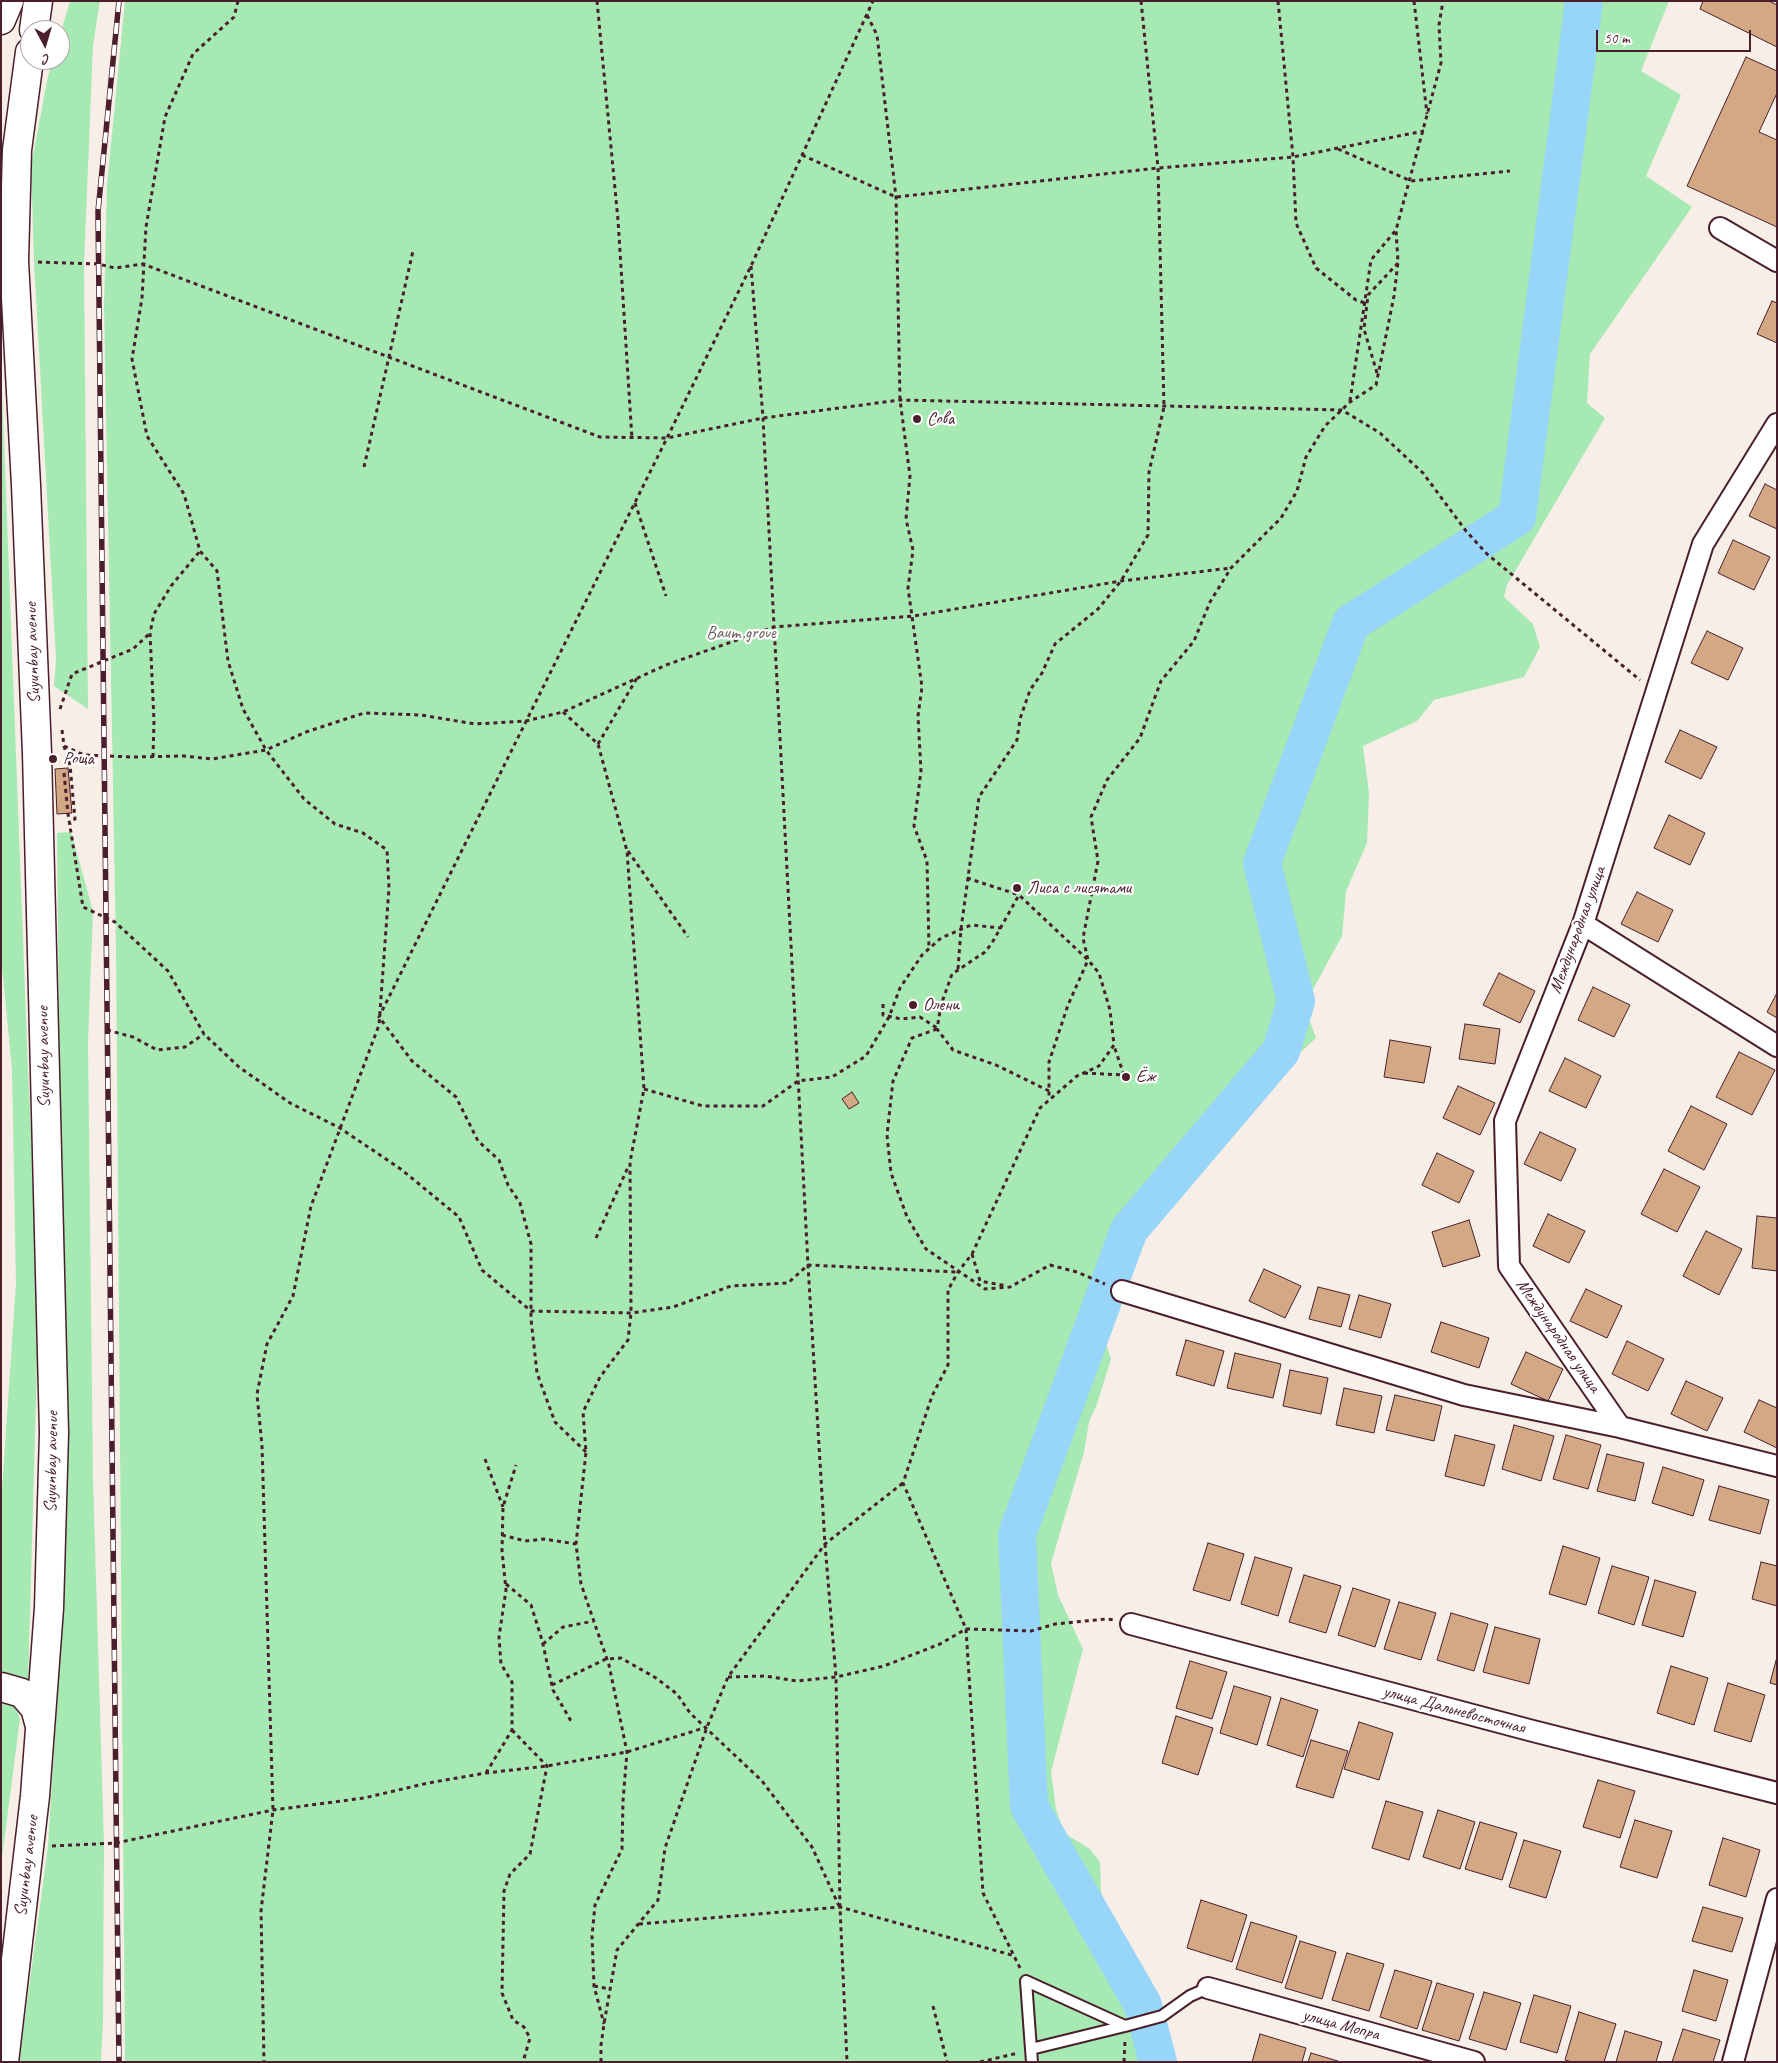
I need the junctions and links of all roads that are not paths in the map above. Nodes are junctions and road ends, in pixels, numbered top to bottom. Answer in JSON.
{"nodes":[{"id":1,"x":9,"y":1,"type":"edge"},
{"id":2,"x":38,"y":1,"type":"edge"},
{"id":3,"x":1,"y":20,"type":"edge"},
{"id":4,"x":35,"y":20,"type":"edge"},
{"id":5,"x":28,"y":70,"type":"edge"},
{"id":6,"x":1720,"y":228,"type":"dead end"},
{"id":7,"x":1777,"y":261,"type":"edge"},
{"id":8,"x":1777,"y":424,"type":"edge"},
{"id":9,"x":1583,"y":924,"type":"junction"},
{"id":10,"x":1777,"y":1046,"type":"edge"},
{"id":11,"x":1122,"y":1291,"type":"road end"},
{"id":12,"x":1620,"y":1428,"type":"junction"},
{"id":13,"x":1777,"y":1466,"type":"edge"},
{"id":14,"x":1131,"y":1624,"type":"road end"},
{"id":15,"x":1,"y":1687,"type":"edge"},
{"id":16,"x":40,"y":1726,"type":"junction"},
{"id":17,"x":1777,"y":1793,"type":"edge"},
{"id":18,"x":1777,"y":1898,"type":"edge"},
{"id":19,"x":1208,"y":1988,"type":"joint"},
{"id":20,"x":1124,"y":2026,"type":"junction"},
{"id":21,"x":1030,"y":2049,"type":"junction"},
{"id":22,"x":4,"y":2062,"type":"edge"},
{"id":23,"x":1032,"y":2062,"type":"edge"},
{"id":24,"x":1474,"y":2062,"type":"edge"},
{"id":25,"x":1733,"y":2062,"type":"edge"}],
"edges":[{"from":1,"to":3,"type":"main road"},
{"from":2,"to":4,"type":"main road"},
{"from":5,"to":16,"type":"main road","name":"Suyunbay avenue"},
{"from":6,"to":7,"type":"street"},
{"from":8,"to":9,"type":"street","name":"Международная улица"},
{"from":9,"to":10,"type":"street"},
{"from":9,"to":12,"type":"street","name":"Международная улица"},
{"from":11,"to":12,"type":"street","name":"Международная улица"},
{"from":12,"to":13,"type":"street","name":"Международная улица"},
{"from":14,"to":17,"type":"street","name":"улица Дальневосточная"},
{"from":15,"to":16,"type":"main road"},
{"from":16,"to":22,"type":"main road","name":"Suyunbay avenue"},
{"from":18,"to":25,"type":"street"},
{"from":19,"to":20,"type":"lane"},
{"from":19,"to":24,"type":"street","name":"улица Мопра"},
{"from":20,"to":21,"type":"lane"},
{"from":20,"to":21,"type":"lane"},
{"from":21,"to":23,"type":"lane"}]}
